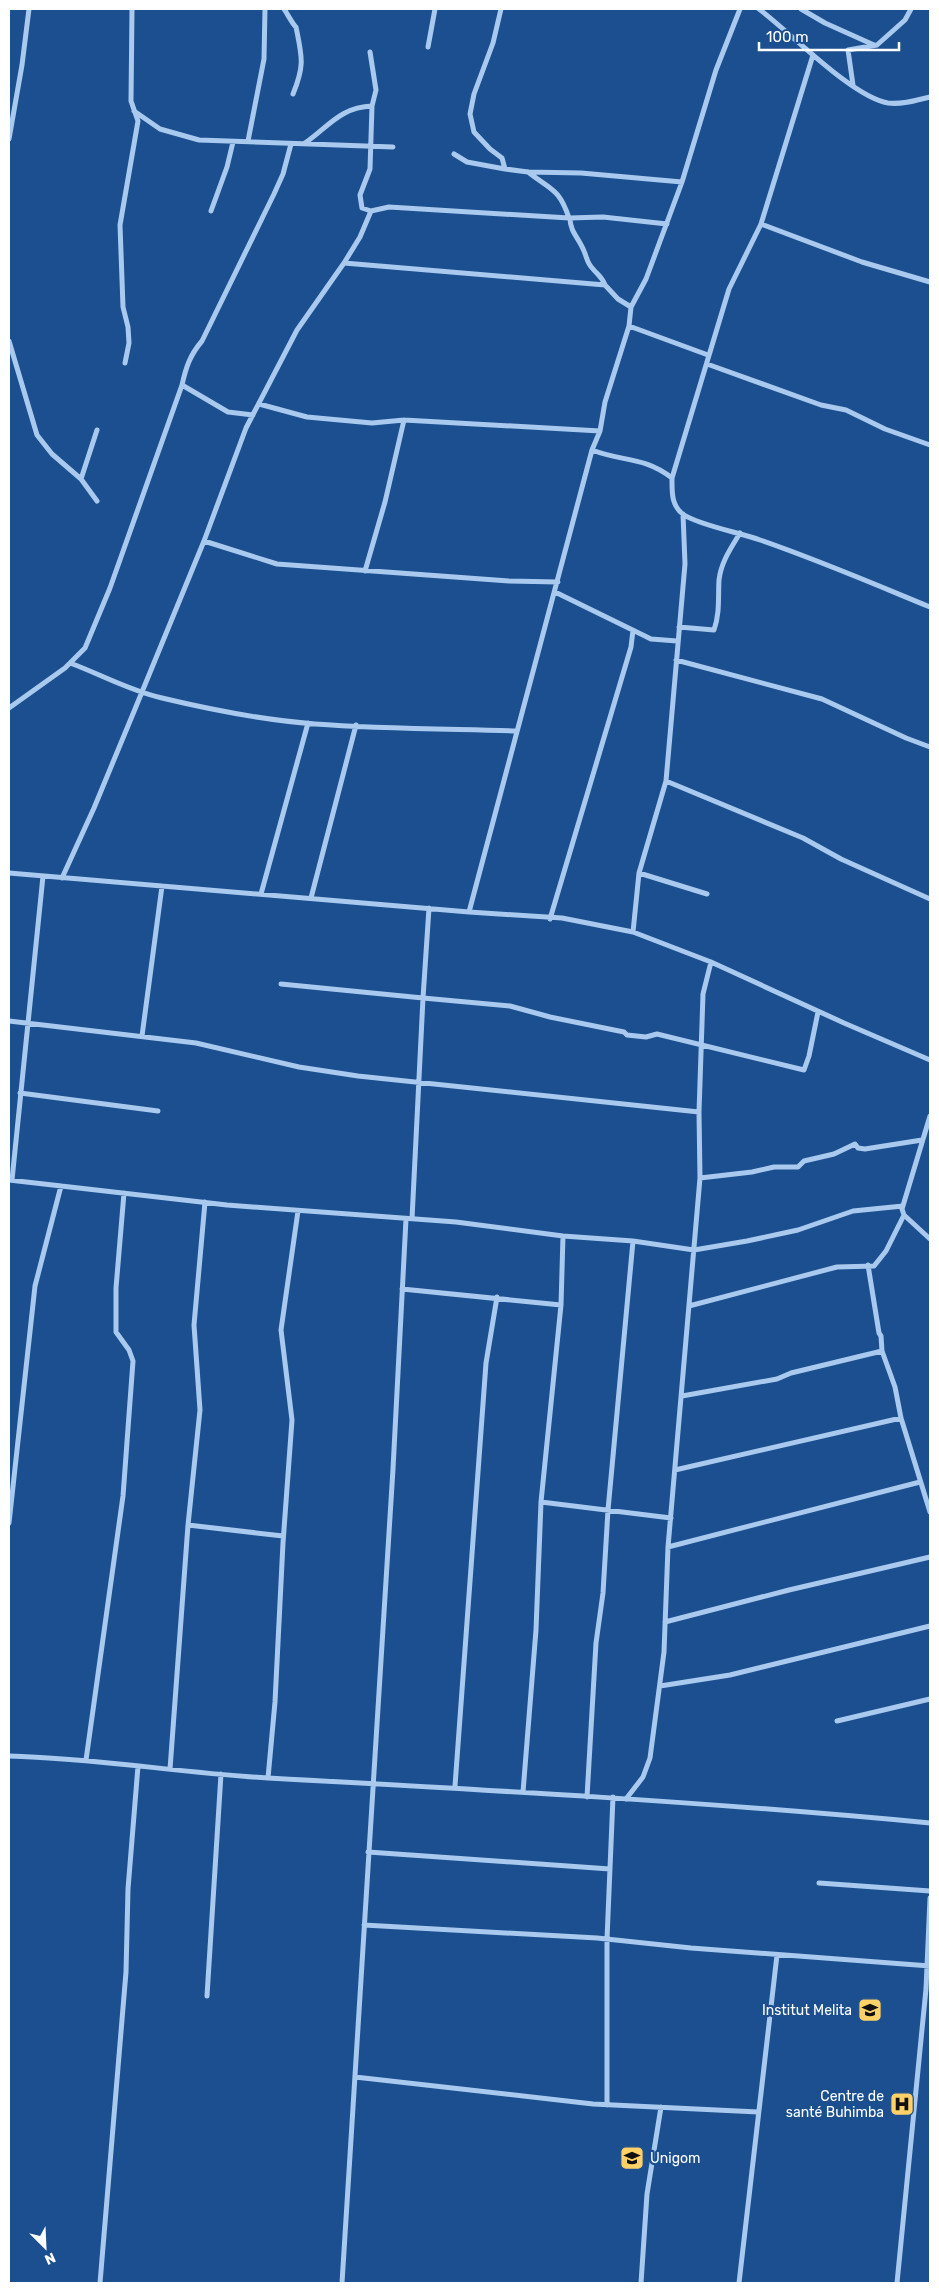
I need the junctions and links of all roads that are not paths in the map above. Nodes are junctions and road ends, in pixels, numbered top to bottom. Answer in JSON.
{"nodes":[{"id":1,"x":29,"y":9,"type":"edge"},
{"id":2,"x":132,"y":9,"type":"edge"},
{"id":3,"x":265,"y":9,"type":"edge"},
{"id":4,"x":284,"y":9,"type":"edge"},
{"id":5,"x":435,"y":9,"type":"edge"},
{"id":6,"x":501,"y":9,"type":"edge"},
{"id":7,"x":740,"y":9,"type":"edge"},
{"id":8,"x":759,"y":9,"type":"edge"},
{"id":9,"x":801,"y":9,"type":"edge"},
{"id":10,"x":911,"y":9,"type":"edge"},
{"id":11,"x":874,"y":45,"type":"junction"},
{"id":12,"x":428,"y":47,"type":"dead end"},
{"id":13,"x":370,"y":52,"type":"dead end"},
{"id":14,"x":813,"y":55,"type":"junction"},
{"id":15,"x":853,"y":85,"type":"junction"},
{"id":16,"x":293,"y":94,"type":"dead end"},
{"id":17,"x":930,"y":97,"type":"edge"},
{"id":18,"x":372,"y":106,"type":"junction"},
{"id":19,"x":133,"y":110,"type":"junction"},
{"id":20,"x":9,"y":139,"type":"edge"},
{"id":21,"x":248,"y":141,"type":"junction"},
{"id":22,"x":233,"y":142,"type":"junction"},
{"id":23,"x":291,"y":144,"type":"junction"},
{"id":24,"x":304,"y":144,"type":"junction"},
{"id":25,"x":371,"y":146,"type":"junction"},
{"id":26,"x":393,"y":146,"type":"dead end"},
{"id":27,"x":454,"y":154,"type":"dead end"},
{"id":28,"x":505,"y":169,"type":"junction"},
{"id":29,"x":528,"y":172,"type":"junction"},
{"id":30,"x":682,"y":182,"type":"junction"},
{"id":31,"x":211,"y":211,"type":"dead end"},
{"id":32,"x":371,"y":211,"type":"junction"},
{"id":33,"x":570,"y":218,"type":"junction"},
{"id":34,"x":667,"y":224,"type":"junction"},
{"id":35,"x":760,"y":224,"type":"junction"},
{"id":36,"x":344,"y":262,"type":"junction"},
{"id":37,"x":930,"y":282,"type":"edge"},
{"id":38,"x":605,"y":285,"type":"junction"},
{"id":39,"x":631,"y":307,"type":"junction"},
{"id":40,"x":629,"y":326,"type":"junction"},
{"id":41,"x":9,"y":341,"type":"edge"},
{"id":42,"x":708,"y":355,"type":"junction"},
{"id":43,"x":125,"y":363,"type":"dead end"},
{"id":44,"x":707,"y":364,"type":"junction"},
{"id":45,"x":182,"y":385,"type":"junction"},
{"id":46,"x":259,"y":404,"type":"junction"},
{"id":47,"x":253,"y":415,"type":"junction"},
{"id":48,"x":404,"y":420,"type":"junction"},
{"id":49,"x":97,"y":430,"type":"dead end"},
{"id":50,"x":600,"y":431,"type":"junction"},
{"id":51,"x":930,"y":446,"type":"edge"},
{"id":52,"x":592,"y":450,"type":"junction"},
{"id":53,"x":672,"y":478,"type":"junction"},
{"id":54,"x":81,"y":479,"type":"junction"},
{"id":55,"x":97,"y":502,"type":"dead end"},
{"id":56,"x":683,"y":514,"type":"junction"},
{"id":57,"x":740,"y":533,"type":"junction"},
{"id":58,"x":204,"y":540,"type":"junction"},
{"id":59,"x":365,"y":571,"type":"junction"},
{"id":60,"x":558,"y":582,"type":"junction"},
{"id":61,"x":555,"y":592,"type":"junction"},
{"id":62,"x":930,"y":607,"type":"edge"},
{"id":63,"x":679,"y":627,"type":"junction"},
{"id":64,"x":633,"y":630,"type":"junction"},
{"id":65,"x":677,"y":641,"type":"junction"},
{"id":66,"x":676,"y":660,"type":"junction"},
{"id":67,"x":70,"y":663,"type":"junction"},
{"id":68,"x":142,"y":692,"type":"junction"},
{"id":69,"x":9,"y":708,"type":"edge"},
{"id":70,"x":308,"y":723,"type":"junction"},
{"id":71,"x":356,"y":725,"type":"junction"},
{"id":72,"x":516,"y":731,"type":"junction"},
{"id":73,"x":930,"y":747,"type":"edge"},
{"id":74,"x":666,"y":781,"type":"junction"},
{"id":75,"x":9,"y":873,"type":"edge"},
{"id":76,"x":639,"y":873,"type":"junction"},
{"id":77,"x":43,"y":876,"type":"junction"},
{"id":78,"x":62,"y":878,"type":"junction"},
{"id":79,"x":162,"y":886,"type":"junction"},
{"id":80,"x":260,"y":894,"type":"junction"},
{"id":81,"x":707,"y":894,"type":"dead end"},
{"id":82,"x":312,"y":898,"type":"junction"},
{"id":83,"x":930,"y":899,"type":"edge"},
{"id":84,"x":429,"y":908,"type":"junction"},
{"id":85,"x":469,"y":912,"type":"junction"},
{"id":86,"x":550,"y":919,"type":"junction"},
{"id":87,"x":633,"y":932,"type":"junction"},
{"id":88,"x":711,"y":962,"type":"junction"},
{"id":89,"x":281,"y":984,"type":"dead end"},
{"id":90,"x":423,"y":998,"type":"junction"},
{"id":91,"x":818,"y":1012,"type":"junction"},
{"id":92,"x":9,"y":1021,"type":"edge"},
{"id":93,"x":27,"y":1022,"type":"junction"},
{"id":94,"x":142,"y":1036,"type":"junction"},
{"id":95,"x":702,"y":1044,"type":"junction"},
{"id":96,"x":930,"y":1060,"type":"edge"},
{"id":97,"x":419,"y":1082,"type":"junction"},
{"id":98,"x":20,"y":1093,"type":"junction"},
{"id":99,"x":158,"y":1111,"type":"dead end"},
{"id":100,"x":699,"y":1112,"type":"junction"},
{"id":101,"x":930,"y":1116,"type":"edge"},
{"id":102,"x":922,"y":1140,"type":"junction"},
{"id":103,"x":700,"y":1178,"type":"junction"},
{"id":104,"x":10,"y":1180,"type":"edge"},
{"id":105,"x":62,"y":1186,"type":"junction"},
{"id":106,"x":124,"y":1193,"type":"junction"},
{"id":107,"x":205,"y":1202,"type":"junction"},
{"id":108,"x":903,"y":1206,"type":"junction"},
{"id":109,"x":298,"y":1211,"type":"junction"},
{"id":110,"x":904,"y":1215,"type":"junction"},
{"id":111,"x":409,"y":1219,"type":"junction"},
{"id":112,"x":563,"y":1236,"type":"junction"},
{"id":113,"x":930,"y":1239,"type":"edge"},
{"id":114,"x":633,"y":1241,"type":"junction"},
{"id":115,"x":694,"y":1250,"type":"junction"},
{"id":116,"x":868,"y":1265,"type":"junction"},
{"id":117,"x":402,"y":1289,"type":"junction"},
{"id":118,"x":497,"y":1297,"type":"junction"},
{"id":119,"x":561,"y":1305,"type":"junction"},
{"id":120,"x":689,"y":1306,"type":"junction"},
{"id":121,"x":882,"y":1351,"type":"junction"},
{"id":122,"x":682,"y":1396,"type":"junction"},
{"id":123,"x":901,"y":1418,"type":"junction"},
{"id":124,"x":675,"y":1470,"type":"junction"},
{"id":125,"x":920,"y":1482,"type":"junction"},
{"id":126,"x":541,"y":1502,"type":"junction"},
{"id":127,"x":608,"y":1510,"type":"junction"},
{"id":128,"x":930,"y":1512,"type":"edge"},
{"id":129,"x":671,"y":1518,"type":"junction"},
{"id":130,"x":9,"y":1523,"type":"edge"},
{"id":131,"x":188,"y":1525,"type":"junction"},
{"id":132,"x":283,"y":1536,"type":"junction"},
{"id":133,"x":668,"y":1547,"type":"junction"},
{"id":134,"x":930,"y":1557,"type":"edge"},
{"id":135,"x":665,"y":1622,"type":"junction"},
{"id":136,"x":930,"y":1626,"type":"edge"},
{"id":137,"x":660,"y":1686,"type":"junction"},
{"id":138,"x":930,"y":1699,"type":"edge"},
{"id":139,"x":837,"y":1720,"type":"dead end"},
{"id":140,"x":9,"y":1756,"type":"edge"},
{"id":141,"x":86,"y":1760,"type":"junction"},
{"id":142,"x":138,"y":1766,"type":"junction"},
{"id":143,"x":170,"y":1770,"type":"junction"},
{"id":144,"x":221,"y":1774,"type":"junction"},
{"id":145,"x":268,"y":1778,"type":"junction"},
{"id":146,"x":372,"y":1782,"type":"junction"},
{"id":147,"x":455,"y":1786,"type":"junction"},
{"id":148,"x":523,"y":1792,"type":"junction"},
{"id":149,"x":587,"y":1797,"type":"junction"},
{"id":150,"x":612,"y":1798,"type":"junction"},
{"id":151,"x":626,"y":1799,"type":"junction"},
{"id":152,"x":930,"y":1823,"type":"edge"},
{"id":153,"x":368,"y":1852,"type":"junction"},
{"id":154,"x":610,"y":1869,"type":"junction"},
{"id":155,"x":819,"y":1883,"type":"dead end"},
{"id":156,"x":930,"y":1891,"type":"edge"},
{"id":157,"x":930,"y":1898,"type":"edge"},
{"id":158,"x":364,"y":1925,"type":"junction"},
{"id":159,"x":607,"y":1939,"type":"junction"},
{"id":160,"x":777,"y":1955,"type":"junction"},
{"id":161,"x":929,"y":1966,"type":"edge"},
{"id":162,"x":207,"y":1996,"type":"dead end"},
{"id":163,"x":355,"y":2077,"type":"junction"},
{"id":164,"x":607,"y":2104,"type":"junction"},
{"id":165,"x":661,"y":2107,"type":"junction"},
{"id":166,"x":758,"y":2112,"type":"junction"},
{"id":167,"x":100,"y":2283,"type":"edge"},
{"id":168,"x":342,"y":2283,"type":"edge"},
{"id":169,"x":641,"y":2283,"type":"edge"},
{"id":170,"x":739,"y":2283,"type":"edge"},
{"id":171,"x":897,"y":2283,"type":"edge"}],
"edges":[{"from":1,"to":20,"type":"street"},
{"from":2,"to":19,"type":"street"},
{"from":3,"to":21,"type":"street"},
{"from":4,"to":16,"type":"street"},
{"from":5,"to":12,"type":"street"},
{"from":6,"to":28,"type":"street"},
{"from":7,"to":30,"type":"street"},
{"from":8,"to":14,"type":"street"},
{"from":9,"to":11,"type":"street"},
{"from":10,"to":11,"type":"street"},
{"from":11,"to":15,"type":"street"},
{"from":13,"to":18,"type":"street"},
{"from":14,"to":15,"type":"street"},
{"from":14,"to":35,"type":"street"},
{"from":15,"to":17,"type":"street"},
{"from":18,"to":24,"type":"street"},
{"from":18,"to":25,"type":"street"},
{"from":19,"to":22,"type":"street"},
{"from":19,"to":43,"type":"street"},
{"from":21,"to":22,"type":"street"},
{"from":21,"to":23,"type":"street"},
{"from":22,"to":31,"type":"street"},
{"from":23,"to":24,"type":"street"},
{"from":23,"to":45,"type":"street"},
{"from":24,"to":25,"type":"street"},
{"from":25,"to":26,"type":"street"},
{"from":25,"to":32,"type":"street"},
{"from":27,"to":28,"type":"street"},
{"from":28,"to":29,"type":"street"},
{"from":29,"to":30,"type":"street"},
{"from":29,"to":33,"type":"street"},
{"from":30,"to":34,"type":"street"},
{"from":32,"to":33,"type":"street"},
{"from":32,"to":36,"type":"street"},
{"from":33,"to":34,"type":"street"},
{"from":33,"to":38,"type":"street"},
{"from":34,"to":39,"type":"street"},
{"from":35,"to":37,"type":"street"},
{"from":35,"to":42,"type":"street"},
{"from":36,"to":38,"type":"street"},
{"from":36,"to":46,"type":"street"},
{"from":38,"to":39,"type":"street"},
{"from":39,"to":40,"type":"street"},
{"from":40,"to":42,"type":"street"},
{"from":40,"to":50,"type":"street"},
{"from":41,"to":54,"type":"street"},
{"from":42,"to":44,"type":"street"},
{"from":44,"to":51,"type":"street"},
{"from":44,"to":53,"type":"street"},
{"from":45,"to":47,"type":"street"},
{"from":45,"to":67,"type":"street"},
{"from":46,"to":47,"type":"street"},
{"from":46,"to":48,"type":"street"},
{"from":47,"to":58,"type":"street"},
{"from":48,"to":50,"type":"street"},
{"from":48,"to":59,"type":"street"},
{"from":49,"to":54,"type":"street"},
{"from":50,"to":52,"type":"street"},
{"from":52,"to":53,"type":"street"},
{"from":52,"to":60,"type":"street"},
{"from":53,"to":56,"type":"street"},
{"from":54,"to":55,"type":"street"},
{"from":56,"to":57,"type":"street"},
{"from":56,"to":63,"type":"street"},
{"from":57,"to":62,"type":"street"},
{"from":57,"to":63,"type":"street"},
{"from":58,"to":59,"type":"street"},
{"from":58,"to":68,"type":"street"},
{"from":59,"to":60,"type":"street"},
{"from":60,"to":61,"type":"street"},
{"from":61,"to":64,"type":"street"},
{"from":61,"to":72,"type":"street"},
{"from":63,"to":65,"type":"street"},
{"from":64,"to":65,"type":"street"},
{"from":64,"to":86,"type":"street"},
{"from":65,"to":66,"type":"street"},
{"from":66,"to":73,"type":"street"},
{"from":66,"to":74,"type":"street"},
{"from":67,"to":68,"type":"street"},
{"from":67,"to":69,"type":"street"},
{"from":68,"to":70,"type":"street"},
{"from":68,"to":78,"type":"street"},
{"from":70,"to":71,"type":"street"},
{"from":70,"to":80,"type":"street"},
{"from":71,"to":72,"type":"street"},
{"from":71,"to":82,"type":"street"},
{"from":72,"to":85,"type":"street"},
{"from":74,"to":76,"type":"street"},
{"from":74,"to":83,"type":"street"},
{"from":75,"to":77,"type":"street"},
{"from":76,"to":81,"type":"street"},
{"from":76,"to":87,"type":"street"},
{"from":77,"to":78,"type":"street"},
{"from":77,"to":93,"type":"street"},
{"from":78,"to":79,"type":"street"},
{"from":79,"to":80,"type":"street"},
{"from":79,"to":94,"type":"street"},
{"from":80,"to":82,"type":"street"},
{"from":82,"to":84,"type":"street"},
{"from":84,"to":85,"type":"street"},
{"from":84,"to":90,"type":"street"},
{"from":85,"to":86,"type":"street"},
{"from":86,"to":87,"type":"street"},
{"from":87,"to":88,"type":"street"},
{"from":88,"to":91,"type":"street"},
{"from":88,"to":95,"type":"street"},
{"from":89,"to":90,"type":"street"},
{"from":90,"to":95,"type":"street"},
{"from":90,"to":97,"type":"street"},
{"from":91,"to":95,"type":"street"},
{"from":91,"to":96,"type":"street"},
{"from":92,"to":93,"type":"street"},
{"from":93,"to":94,"type":"street"},
{"from":93,"to":98,"type":"street"},
{"from":94,"to":97,"type":"street"},
{"from":95,"to":100,"type":"street"},
{"from":97,"to":100,"type":"street"},
{"from":97,"to":111,"type":"street"},
{"from":98,"to":99,"type":"street"},
{"from":98,"to":104,"type":"street"},
{"from":100,"to":103,"type":"street"},
{"from":101,"to":102,"type":"street"},
{"from":102,"to":103,"type":"street"},
{"from":102,"to":108,"type":"street"},
{"from":103,"to":115,"type":"street"},
{"from":104,"to":105,"type":"street"},
{"from":105,"to":106,"type":"street"},
{"from":105,"to":130,"type":"street"},
{"from":106,"to":107,"type":"street"},
{"from":106,"to":141,"type":"street"},
{"from":107,"to":109,"type":"street"},
{"from":107,"to":131,"type":"street"},
{"from":108,"to":110,"type":"street"},
{"from":108,"to":115,"type":"street"},
{"from":109,"to":111,"type":"street"},
{"from":109,"to":132,"type":"street"},
{"from":110,"to":113,"type":"street"},
{"from":110,"to":116,"type":"street"},
{"from":111,"to":112,"type":"street"},
{"from":111,"to":117,"type":"street"},
{"from":112,"to":114,"type":"street"},
{"from":112,"to":119,"type":"street"},
{"from":114,"to":115,"type":"street"},
{"from":114,"to":127,"type":"street"},
{"from":115,"to":120,"type":"street"},
{"from":116,"to":120,"type":"street"},
{"from":116,"to":121,"type":"street"},
{"from":117,"to":118,"type":"street"},
{"from":117,"to":146,"type":"street"},
{"from":118,"to":119,"type":"street"},
{"from":118,"to":147,"type":"street"},
{"from":119,"to":126,"type":"street"},
{"from":120,"to":122,"type":"street"},
{"from":121,"to":122,"type":"street"},
{"from":121,"to":123,"type":"street"},
{"from":122,"to":124,"type":"street"},
{"from":123,"to":124,"type":"street"},
{"from":123,"to":125,"type":"street"},
{"from":124,"to":129,"type":"street"},
{"from":125,"to":128,"type":"street"},
{"from":125,"to":133,"type":"street"},
{"from":126,"to":127,"type":"street"},
{"from":126,"to":148,"type":"street"},
{"from":127,"to":129,"type":"street"},
{"from":127,"to":149,"type":"street"},
{"from":129,"to":133,"type":"street"},
{"from":131,"to":132,"type":"street"},
{"from":131,"to":143,"type":"street"},
{"from":132,"to":145,"type":"street"},
{"from":133,"to":135,"type":"street"},
{"from":134,"to":135,"type":"street"},
{"from":135,"to":137,"type":"street"},
{"from":136,"to":137,"type":"street"},
{"from":137,"to":151,"type":"street"},
{"from":138,"to":139,"type":"street"},
{"from":140,"to":141,"type":"street"},
{"from":141,"to":142,"type":"street"},
{"from":142,"to":143,"type":"street"},
{"from":142,"to":167,"type":"street"},
{"from":143,"to":144,"type":"street"},
{"from":144,"to":145,"type":"street"},
{"from":144,"to":162,"type":"street"},
{"from":145,"to":146,"type":"street"},
{"from":146,"to":147,"type":"street"},
{"from":146,"to":153,"type":"street"},
{"from":147,"to":148,"type":"street"},
{"from":148,"to":149,"type":"street"},
{"from":149,"to":150,"type":"street"},
{"from":150,"to":151,"type":"street"},
{"from":150,"to":154,"type":"street"},
{"from":151,"to":152,"type":"street"},
{"from":153,"to":154,"type":"street"},
{"from":153,"to":158,"type":"street"},
{"from":154,"to":159,"type":"street"},
{"from":155,"to":156,"type":"street"},
{"from":157,"to":161,"type":"street"},
{"from":158,"to":159,"type":"street"},
{"from":158,"to":163,"type":"street"},
{"from":159,"to":160,"type":"street"},
{"from":159,"to":164,"type":"street"},
{"from":160,"to":161,"type":"street"},
{"from":160,"to":166,"type":"street"},
{"from":161,"to":171,"type":"street"},
{"from":163,"to":164,"type":"street"},
{"from":163,"to":168,"type":"street"},
{"from":164,"to":165,"type":"street"},
{"from":165,"to":166,"type":"street"},
{"from":165,"to":169,"type":"street"},
{"from":166,"to":170,"type":"street"}]}
